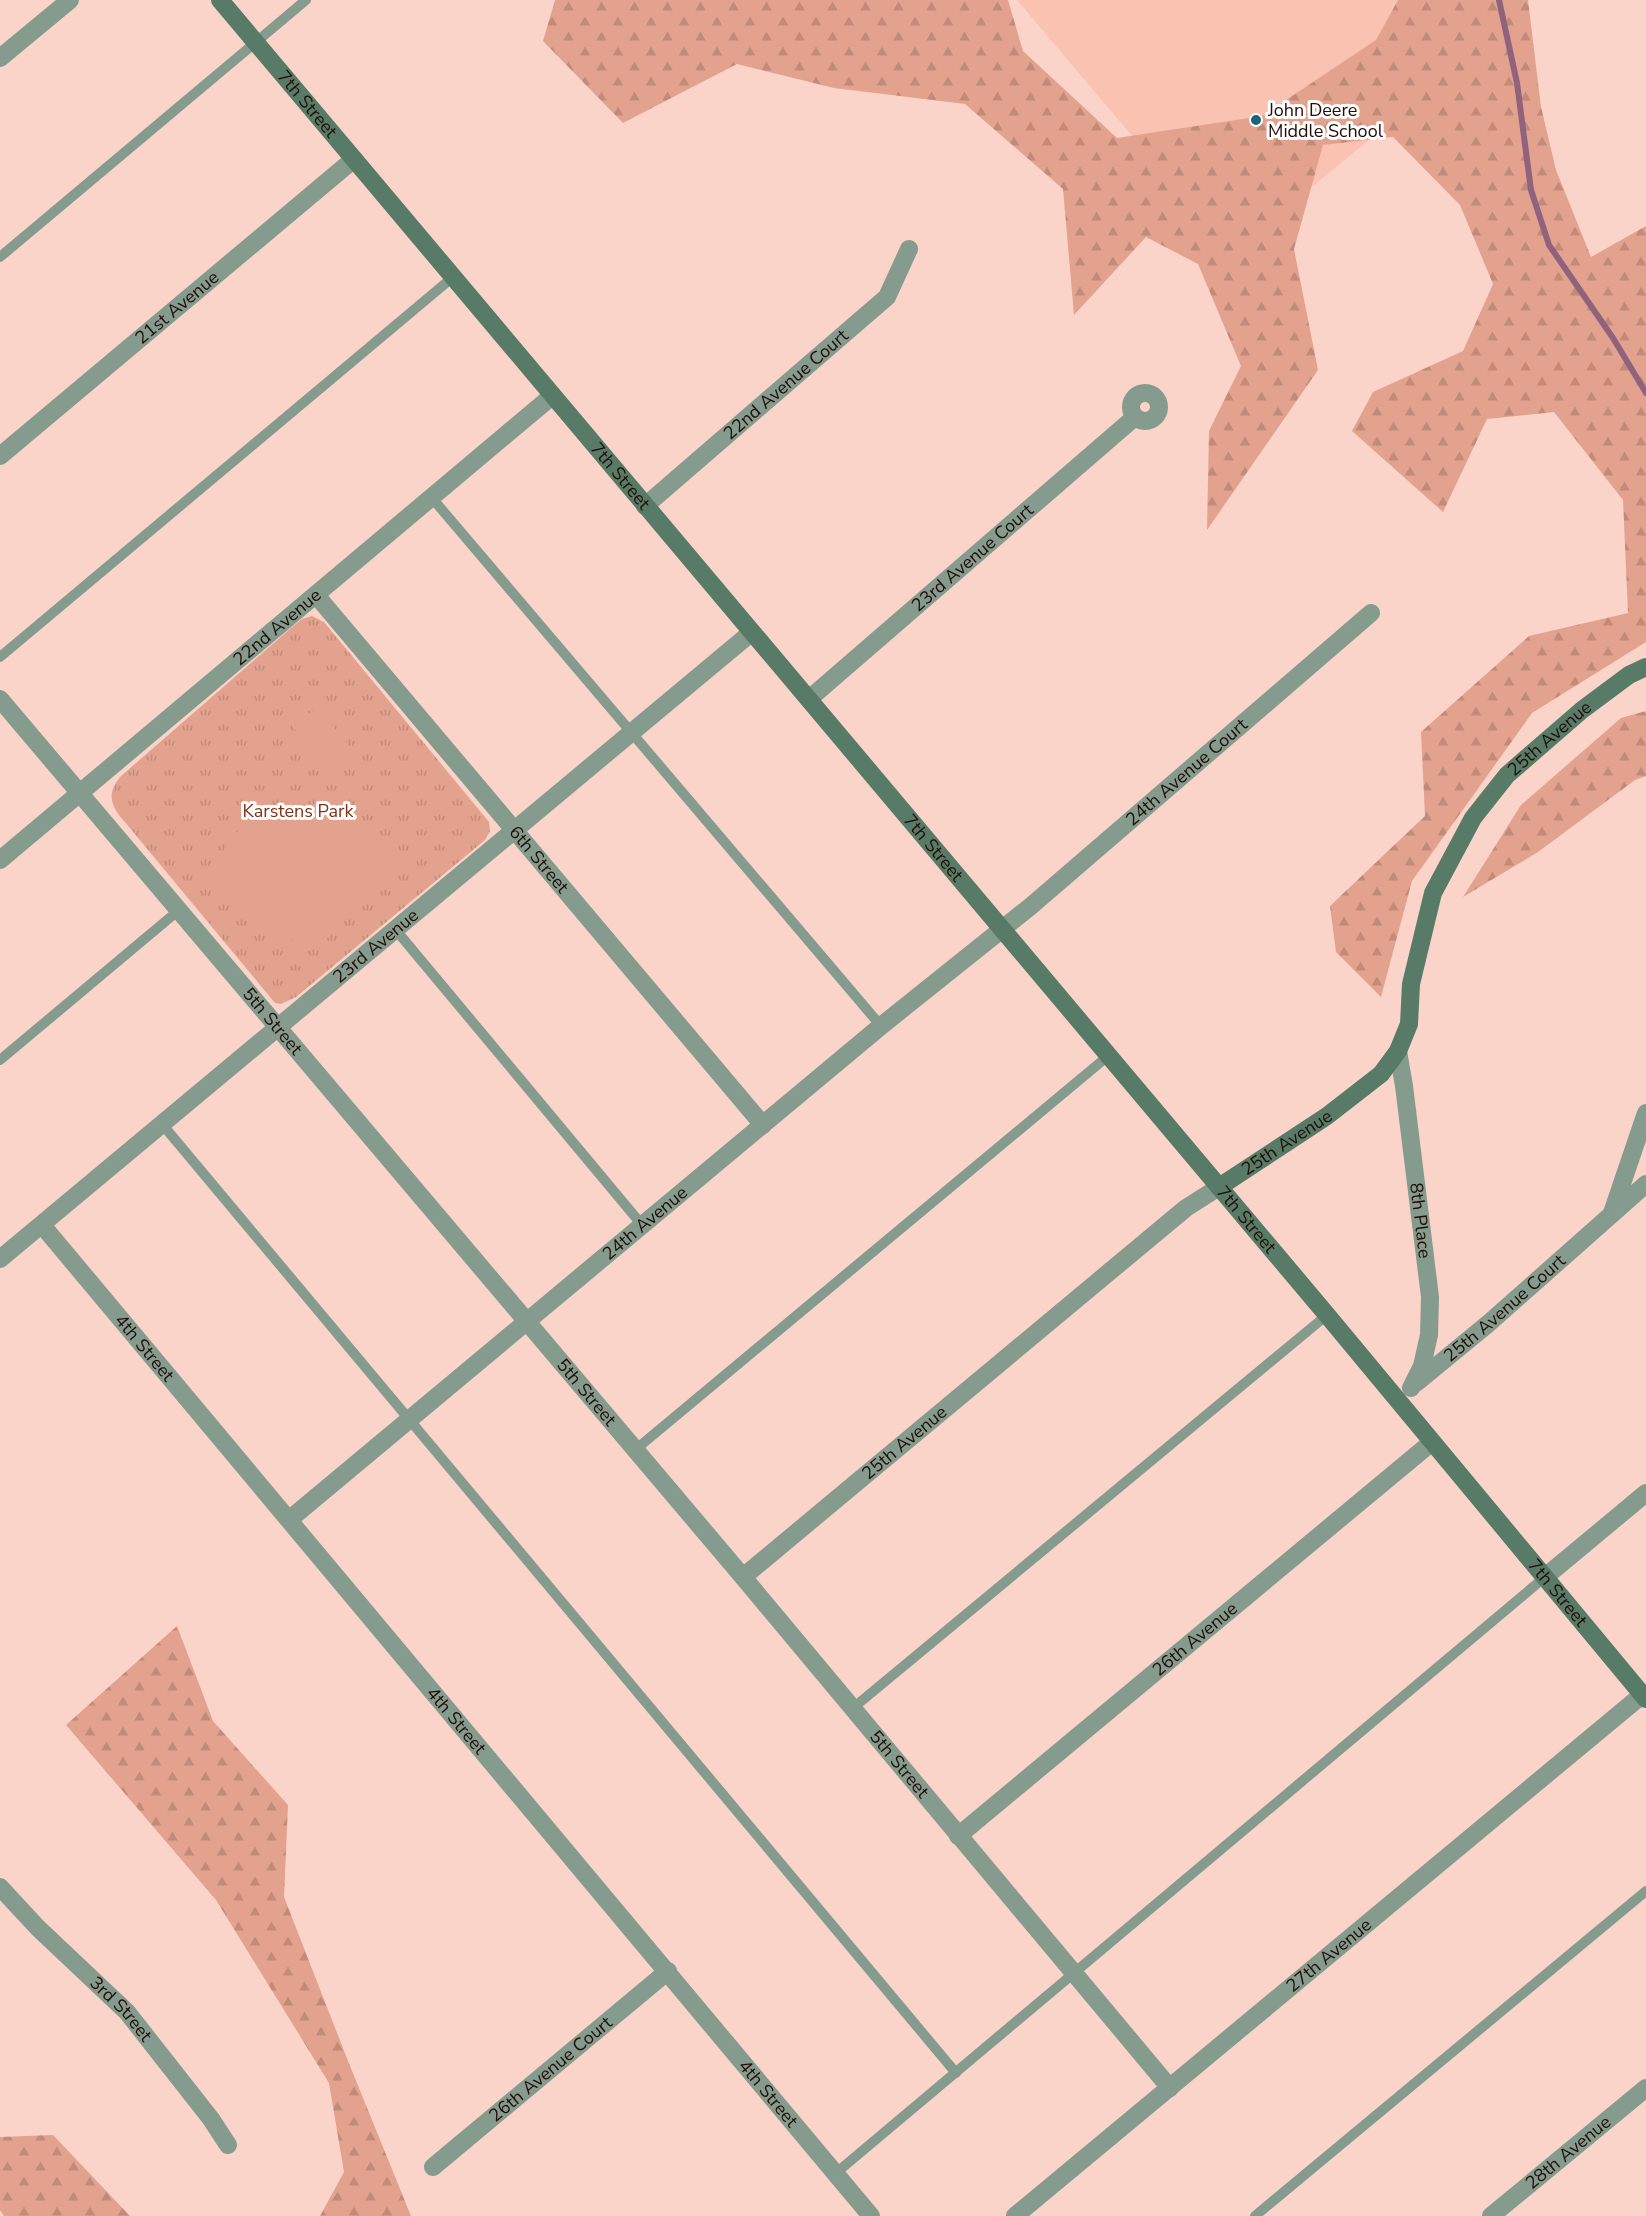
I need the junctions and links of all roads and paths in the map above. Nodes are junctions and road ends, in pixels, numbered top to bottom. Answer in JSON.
{"nodes":[{"id":1,"x":70,"y":0,"type":"edge"},
{"id":2,"x":220,"y":0,"type":"edge"},
{"id":3,"x":306,"y":0,"type":"edge"},
{"id":4,"x":256,"y":43,"type":"junction"},
{"id":5,"x":0,"y":58,"type":"edge"},
{"id":6,"x":354,"y":159,"type":"junction"},
{"id":7,"x":909,"y":249,"type":"dead end"},
{"id":8,"x":0,"y":257,"type":"edge"},
{"id":9,"x":453,"y":277,"type":"junction"},
{"id":10,"x":552,"y":396,"type":"junction"},
{"id":11,"x":1135,"y":417,"type":"dead end"},
{"id":12,"x":0,"y":456,"type":"edge"},
{"id":13,"x":432,"y":498,"type":"junction"},
{"id":14,"x":645,"y":506,"type":"junction"},
{"id":15,"x":316,"y":595,"type":"junction"},
{"id":16,"x":1371,"y":613,"type":"dead end"},
{"id":17,"x":752,"y":632,"type":"junction"},
{"id":18,"x":0,"y":657,"type":"edge"},
{"id":19,"x":1646,"y":668,"type":"edge"},
{"id":20,"x":0,"y":699,"type":"edge"},
{"id":21,"x":809,"y":699,"type":"junction"},
{"id":22,"x":630,"y":733,"type":"junction"},
{"id":23,"x":80,"y":794,"type":"junction"},
{"id":24,"x":514,"y":830,"type":"junction"},
{"id":25,"x":0,"y":860,"type":"edge"},
{"id":26,"x":179,"y":910,"type":"junction"},
{"id":27,"x":395,"y":929,"type":"junction"},
{"id":28,"x":1001,"y":929,"type":"junction"},
{"id":29,"x":279,"y":1026,"type":"junction"},
{"id":30,"x":881,"y":1026,"type":"junction"},
{"id":31,"x":1398,"y":1051,"type":"junction"},
{"id":32,"x":1108,"y":1056,"type":"junction"},
{"id":33,"x":0,"y":1060,"type":"edge"},
{"id":34,"x":1646,"y":1113,"type":"edge"},
{"id":35,"x":162,"y":1124,"type":"junction"},
{"id":36,"x":764,"y":1125,"type":"junction"},
{"id":37,"x":1646,"y":1184,"type":"edge"},
{"id":38,"x":1219,"y":1187,"type":"junction"},
{"id":39,"x":1611,"y":1214,"type":"junction"},
{"id":40,"x":42,"y":1225,"type":"junction"},
{"id":41,"x":642,"y":1225,"type":"junction"},
{"id":42,"x":0,"y":1259,"type":"edge"},
{"id":43,"x":1326,"y":1315,"type":"junction"},
{"id":44,"x":528,"y":1322,"type":"junction"},
{"id":45,"x":1411,"y":1388,"type":"junction"},
{"id":46,"x":1397,"y":1400,"type":"junction"},
{"id":47,"x":409,"y":1419,"type":"junction"},
{"id":48,"x":1432,"y":1442,"type":"junction"},
{"id":49,"x":635,"y":1450,"type":"junction"},
{"id":50,"x":1646,"y":1493,"type":"edge"},
{"id":51,"x":290,"y":1519,"type":"junction"},
{"id":52,"x":742,"y":1576,"type":"junction"},
{"id":53,"x":1545,"y":1577,"type":"junction"},
{"id":54,"x":1644,"y":1697,"type":"edge"},
{"id":55,"x":853,"y":1708,"type":"junction"},
{"id":56,"x":958,"y":1836,"type":"junction"},
{"id":57,"x":0,"y":1887,"type":"edge"},
{"id":58,"x":1646,"y":1891,"type":"edge"},
{"id":59,"x":668,"y":1971,"type":"junction"},
{"id":60,"x":1075,"y":1973,"type":"junction"},
{"id":61,"x":956,"y":2073,"type":"junction"},
{"id":62,"x":1170,"y":2088,"type":"junction"},
{"id":63,"x":1646,"y":2088,"type":"edge"},
{"id":64,"x":228,"y":2145,"type":"dead end"},
{"id":65,"x":433,"y":2167,"type":"dead end"},
{"id":66,"x":836,"y":2173,"type":"junction"},
{"id":67,"x":871,"y":2216,"type":"edge"},
{"id":68,"x":1015,"y":2216,"type":"edge"},
{"id":69,"x":1255,"y":2216,"type":"edge"},
{"id":70,"x":1491,"y":2216,"type":"edge"}],
"edges":[{"from":1,"to":5,"type":"street"},
{"from":2,"to":4,"type":"street","name":"7th Street"},
{"from":3,"to":4,"type":"lane"},
{"from":4,"to":6,"type":"street","name":"7th Street"},
{"from":4,"to":8,"type":"lane"},
{"from":6,"to":9,"type":"street","name":"7th Street"},
{"from":6,"to":12,"type":"street","name":"21st Avenue"},
{"from":7,"to":14,"type":"street","name":"22nd Avenue Court"},
{"from":9,"to":10,"type":"street","name":"7th Street"},
{"from":9,"to":18,"type":"lane"},
{"from":10,"to":13,"type":"street","name":"22nd Avenue"},
{"from":10,"to":14,"type":"street","name":"7th Street"},
{"from":11,"to":21,"type":"street","name":"23rd Avenue Court"},
{"from":13,"to":15,"type":"street","name":"22nd Avenue"},
{"from":13,"to":22,"type":"lane"},
{"from":14,"to":17,"type":"street","name":"7th Street"},
{"from":15,"to":23,"type":"street","name":"22nd Avenue"},
{"from":15,"to":24,"type":"street","name":"6th Street"},
{"from":16,"to":28,"type":"street","name":"24th Avenue Court"},
{"from":17,"to":21,"type":"street","name":"7th Street"},
{"from":17,"to":22,"type":"street","name":"23rd Avenue"},
{"from":19,"to":31,"type":"street","name":"25th Avenue"},
{"from":20,"to":23,"type":"street","name":"5th Street"},
{"from":21,"to":28,"type":"street","name":"7th Street"},
{"from":22,"to":24,"type":"street","name":"23rd Avenue"},
{"from":22,"to":30,"type":"lane"},
{"from":23,"to":25,"type":"street","name":"22nd Avenue"},
{"from":23,"to":26,"type":"street","name":"5th Street"},
{"from":24,"to":27,"type":"street","name":"23rd Avenue"},
{"from":24,"to":36,"type":"street","name":"6th Street"},
{"from":26,"to":29,"type":"street","name":"5th Street"},
{"from":26,"to":33,"type":"lane"},
{"from":27,"to":29,"type":"street","name":"23rd Avenue"},
{"from":27,"to":41,"type":"lane"},
{"from":28,"to":30,"type":"street","name":"24th Avenue"},
{"from":28,"to":32,"type":"street","name":"7th Street"},
{"from":29,"to":35,"type":"street","name":"23rd Avenue"},
{"from":29,"to":44,"type":"street","name":"5th Street"},
{"from":30,"to":36,"type":"street","name":"24th Avenue"},
{"from":31,"to":38,"type":"street","name":"25th Avenue"},
{"from":31,"to":45,"type":"street","name":"8th Place"},
{"from":32,"to":38,"type":"street","name":"7th Street"},
{"from":32,"to":49,"type":"lane"},
{"from":34,"to":39,"type":"street","name":"25th Avenue Court"},
{"from":35,"to":40,"type":"street","name":"23rd Avenue"},
{"from":35,"to":47,"type":"lane"},
{"from":36,"to":41,"type":"street","name":"24th Avenue"},
{"from":37,"to":39,"type":"street","name":"25th Avenue Court"},
{"from":38,"to":43,"type":"street","name":"7th Street"},
{"from":38,"to":52,"type":"street","name":"25th Avenue"},
{"from":39,"to":45,"type":"street","name":"25th Avenue Court"},
{"from":40,"to":42,"type":"street","name":"23rd Avenue"},
{"from":40,"to":51,"type":"street","name":"4th Street"},
{"from":41,"to":44,"type":"street","name":"24th Avenue"},
{"from":43,"to":46,"type":"street","name":"7th Street"},
{"from":43,"to":55,"type":"lane"},
{"from":44,"to":47,"type":"street","name":"24th Avenue"},
{"from":44,"to":49,"type":"street","name":"5th Street"},
{"from":45,"to":46,"type":"street","name":"25th Avenue Court"},
{"from":46,"to":48,"type":"street","name":"7th Street"},
{"from":47,"to":51,"type":"street","name":"24th Avenue"},
{"from":47,"to":61,"type":"lane"},
{"from":48,"to":53,"type":"street","name":"7th Street"},
{"from":48,"to":56,"type":"street","name":"26th Avenue"},
{"from":49,"to":52,"type":"street","name":"5th Street"},
{"from":50,"to":53,"type":"street"},
{"from":51,"to":59,"type":"street","name":"4th Street"},
{"from":52,"to":55,"type":"street","name":"5th Street"},
{"from":53,"to":54,"type":"street","name":"7th Street"},
{"from":53,"to":60,"type":"lane"},
{"from":54,"to":62,"type":"street","name":"27th Avenue"},
{"from":55,"to":56,"type":"street","name":"5th Street"},
{"from":56,"to":60,"type":"street","name":"5th Street"},
{"from":57,"to":64,"type":"street","name":"3rd Street"},
{"from":58,"to":69,"type":"lane"},
{"from":59,"to":65,"type":"street","name":"26th Avenue Court"},
{"from":59,"to":66,"type":"street","name":"4th Street"},
{"from":60,"to":61,"type":"lane"},
{"from":60,"to":62,"type":"street","name":"5th Street"},
{"from":61,"to":66,"type":"lane"},
{"from":62,"to":68,"type":"street","name":"27th Avenue"},
{"from":63,"to":70,"type":"street","name":"28th Avenue"},
{"from":66,"to":67,"type":"street","name":"4th Street"}]}
